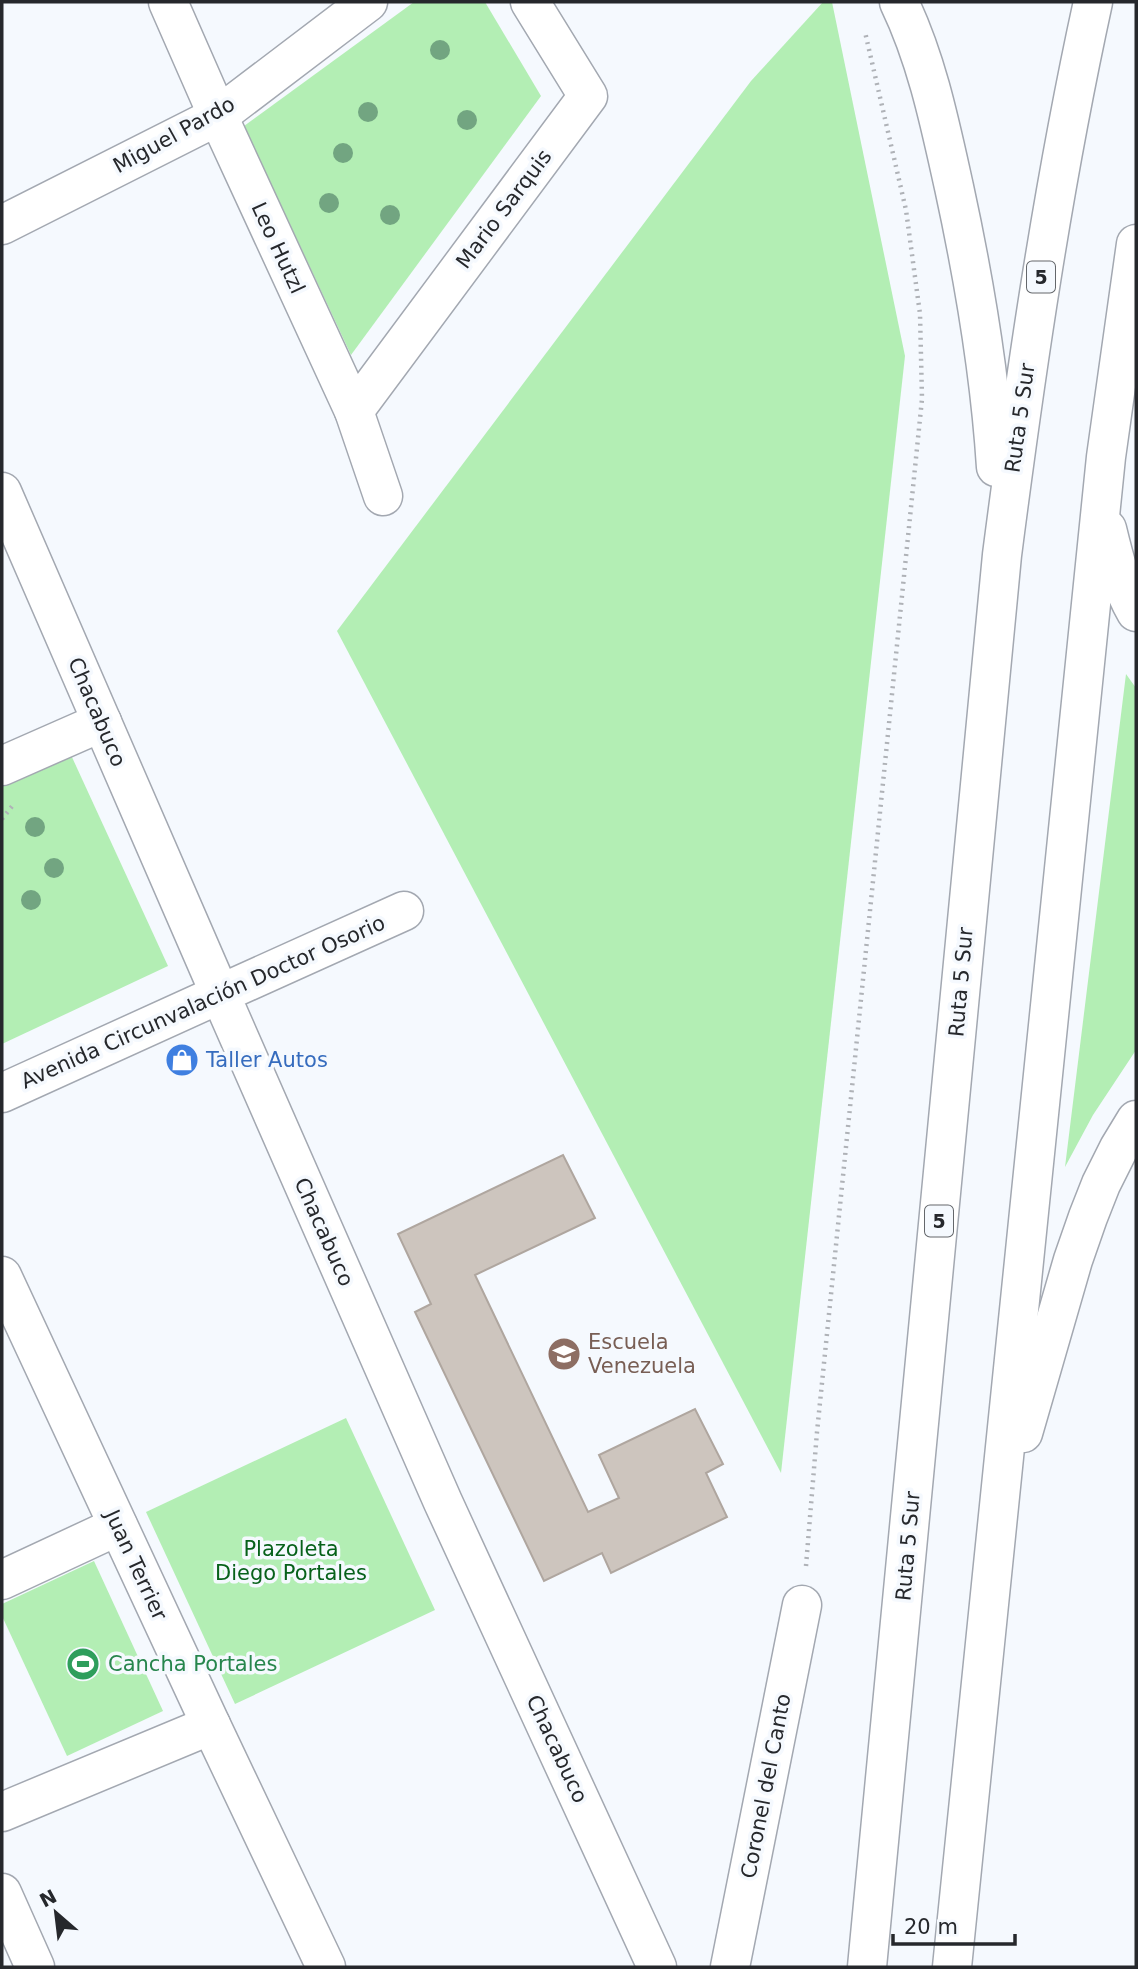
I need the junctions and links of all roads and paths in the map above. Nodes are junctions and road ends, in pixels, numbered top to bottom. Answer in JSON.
{"nodes":[{"id":1,"x":167,"y":2,"type":"edge"},
{"id":2,"x":368,"y":2,"type":"edge"},
{"id":3,"x":530,"y":2,"type":"edge"},
{"id":4,"x":900,"y":2,"type":"edge"},
{"id":5,"x":1093,"y":2,"type":"edge"},
{"id":6,"x":864,"y":28,"type":"dead end"},
{"id":7,"x":218,"y":116,"type":"junction"},
{"id":8,"x":2,"y":225,"type":"edge"},
{"id":9,"x":1136,"y":244,"type":"edge"},
{"id":10,"x":354,"y":411,"type":"junction"},
{"id":11,"x":1106,"y":457,"type":"junction"},
{"id":12,"x":2,"y":492,"type":"edge"},
{"id":13,"x":383,"y":496,"type":"dead end"},
{"id":14,"x":1002,"y":555,"type":"junction"},
{"id":15,"x":1136,"y":612,"type":"edge"},
{"id":16,"x":102,"y":722,"type":"junction"},
{"id":17,"x":2,"y":766,"type":"edge"},
{"id":18,"x":404,"y":911,"type":"dead end"},
{"id":19,"x":220,"y":994,"type":"junction"},
{"id":20,"x":2,"y":1093,"type":"edge"},
{"id":21,"x":1136,"y":1119,"type":"edge"},
{"id":22,"x":2,"y":1276,"type":"edge"},
{"id":23,"x":998,"y":1511,"type":"junction"},
{"id":24,"x":118,"y":1526,"type":"junction"},
{"id":25,"x":2,"y":1580,"type":"edge"},
{"id":26,"x":802,"y":1605,"type":"joint"},
{"id":27,"x":211,"y":1725,"type":"junction"},
{"id":28,"x":2,"y":1812,"type":"edge"},
{"id":29,"x":2,"y":1893,"type":"edge"},
{"id":30,"x":35,"y":1967,"type":"edge"},
{"id":31,"x":326,"y":1967,"type":"edge"},
{"id":32,"x":657,"y":1967,"type":"edge"},
{"id":33,"x":730,"y":1967,"type":"edge"},
{"id":34,"x":867,"y":1967,"type":"edge"},
{"id":35,"x":952,"y":1967,"type":"edge"}],
"edges":[{"from":1,"to":7,"type":"main road","name":"Leo Hutzl"},
{"from":2,"to":7,"type":"main road","name":"Miguel Pardo"},
{"from":3,"to":10,"type":"main road","name":"Mario Sarquis"},
{"from":4,"to":14,"type":"main road"},
{"from":5,"to":14,"type":"main road","name":"Ruta 5 Sur","number":"5"},
{"from":6,"to":26,"type":"path"},
{"from":7,"to":8,"type":"main road","name":"Miguel Pardo"},
{"from":7,"to":10,"type":"main road","name":"Leo Hutzl"},
{"from":9,"to":11,"type":"main road"},
{"from":10,"to":13,"type":"main road","name":"Leo Hutzl"},
{"from":11,"to":15,"type":"main road"},
{"from":11,"to":23,"type":"main road"},
{"from":12,"to":16,"type":"main road","name":"Chacabuco"},
{"from":14,"to":34,"type":"main road","name":"Ruta 5 Sur","number":"5"},
{"from":16,"to":17,"type":"main road"},
{"from":16,"to":19,"type":"main road","name":"Chacabuco"},
{"from":18,"to":19,"type":"main road","name":"Avenida Circunvalación Doctor Osorio"},
{"from":19,"to":20,"type":"main road","name":"Avenida Circunvalación Doctor Osorio"},
{"from":19,"to":32,"type":"main road","name":"Chacabuco"},
{"from":21,"to":23,"type":"main road"},
{"from":22,"to":24,"type":"main road","name":"Juan Terrier"},
{"from":23,"to":35,"type":"main road"},
{"from":24,"to":25,"type":"main road"},
{"from":24,"to":27,"type":"main road","name":"Juan Terrier"},
{"from":26,"to":33,"type":"main road","name":"Coronel del Canto"},
{"from":27,"to":28,"type":"main road"},
{"from":27,"to":31,"type":"main road","name":"Juan Terrier"},
{"from":29,"to":30,"type":"main road"}]}
